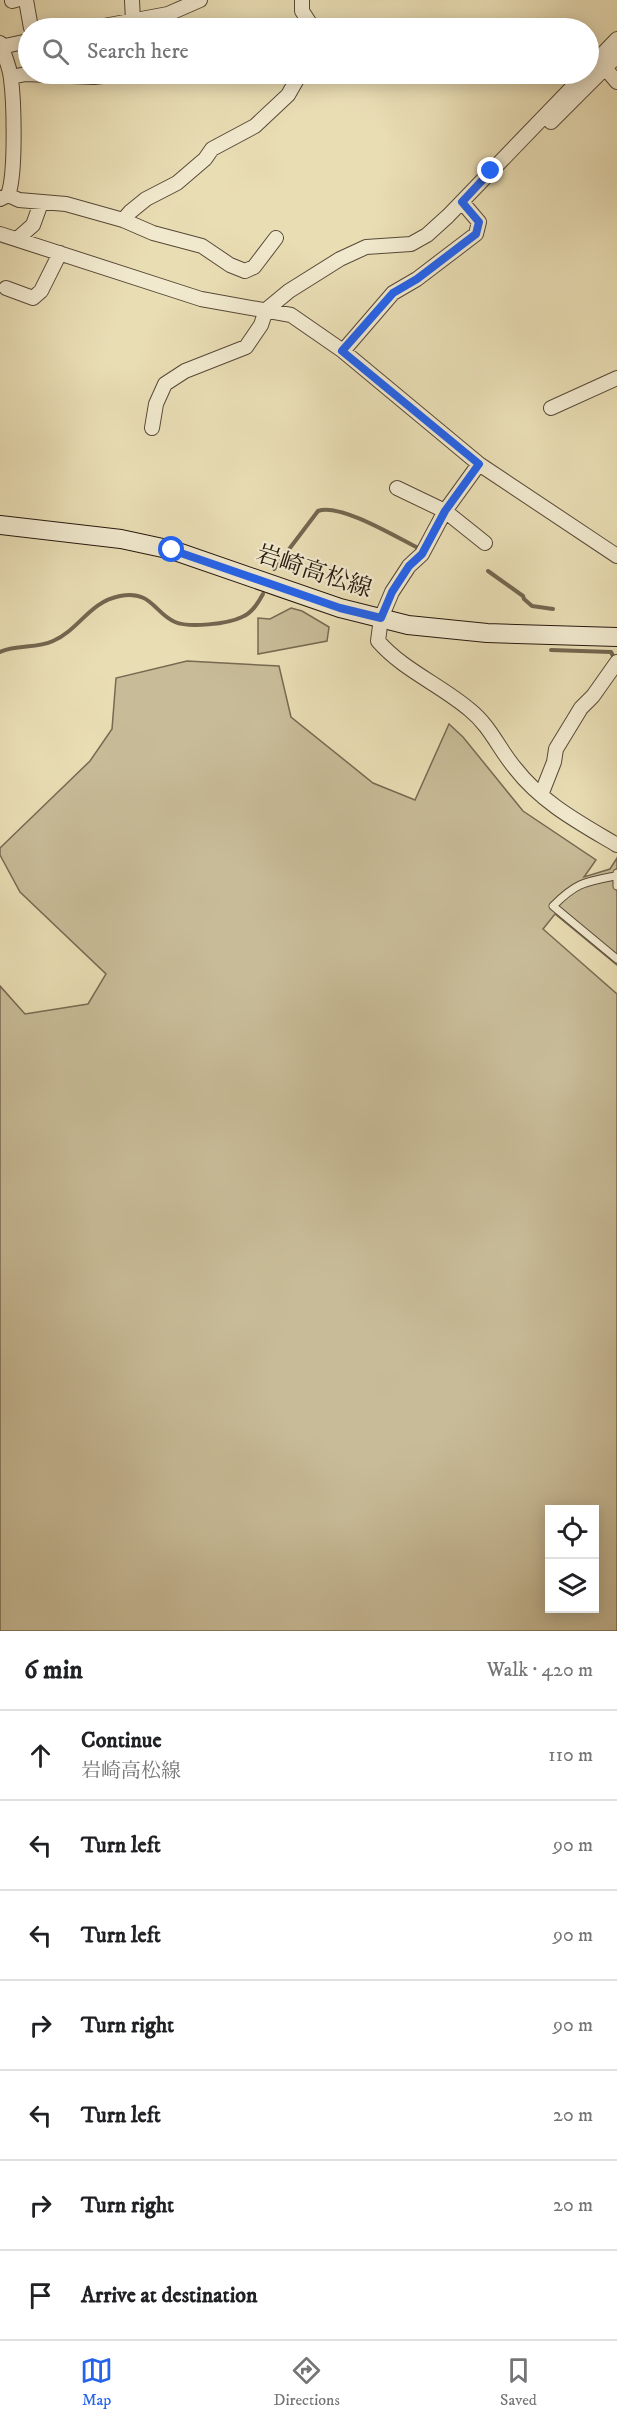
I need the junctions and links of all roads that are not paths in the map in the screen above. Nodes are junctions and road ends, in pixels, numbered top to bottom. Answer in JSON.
{"nodes":[{"id":1,"x":18,"y":0,"type":"edge"},
{"id":2,"x":132,"y":0,"type":"edge"},
{"id":3,"x":200,"y":0,"type":"edge"},
{"id":4,"x":302,"y":0,"type":"edge"},
{"id":5,"x":26,"y":18,"type":"edge"},
{"id":6,"x":133,"y":18,"type":"edge"},
{"id":7,"x":148,"y":18,"type":"edge"},
{"id":8,"x":307,"y":18,"type":"edge"},
{"id":9,"x":617,"y":39,"type":"edge"},
{"id":10,"x":18,"y":42,"type":"edge"},
{"id":11,"x":1,"y":45,"type":"edge"},
{"id":12,"x":617,"y":56,"type":"edge"},
{"id":13,"x":599,"y":58,"type":"edge"},
{"id":14,"x":605,"y":68,"type":"junction"},
{"id":15,"x":599,"y":74,"type":"edge"},
{"id":16,"x":18,"y":76,"type":"edge"},
{"id":17,"x":11,"y":77,"type":"junction"},
{"id":18,"x":617,"y":82,"type":"edge"},
{"id":19,"x":294,"y":84,"type":"edge"},
{"id":20,"x":575,"y":84,"type":"edge"},
{"id":21,"x":589,"y":84,"type":"edge"},
{"id":22,"x":491,"y":171,"type":"junction"},
{"id":23,"x":4,"y":197,"type":"edge"},
{"id":24,"x":462,"y":202,"type":"junction"},
{"id":25,"x":41,"y":203,"type":"junction"},
{"id":26,"x":123,"y":220,"type":"junction"},
{"id":27,"x":0,"y":234,"type":"edge"},
{"id":28,"x":276,"y":238,"type":"dead end"},
{"id":29,"x":17,"y":239,"type":"junction"},
{"id":30,"x":60,"y":253,"type":"junction"},
{"id":31,"x":6,"y":288,"type":"dead end"},
{"id":32,"x":266,"y":310,"type":"junction"},
{"id":33,"x":342,"y":351,"type":"junction"},
{"id":34,"x":614,"y":377,"type":"edge"},
{"id":35,"x":551,"y":408,"type":"dead end"},
{"id":36,"x":152,"y":428,"type":"dead end"},
{"id":37,"x":479,"y":464,"type":"junction"},
{"id":38,"x":397,"y":488,"type":"dead end"},
{"id":39,"x":445,"y":511,"type":"junction"},
{"id":40,"x":0,"y":525,"type":"edge"},
{"id":41,"x":485,"y":543,"type":"dead end"},
{"id":42,"x":617,"y":556,"type":"edge"},
{"id":43,"x":381,"y":618,"type":"junction"},
{"id":44,"x":617,"y":638,"type":"edge"},
{"id":45,"x":617,"y":662,"type":"edge"},
{"id":46,"x":540,"y":795,"type":"junction"},
{"id":47,"x":617,"y":845,"type":"edge"},
{"id":48,"x":616,"y":875,"type":"edge"},
{"id":49,"x":617,"y":886,"type":"edge"},
{"id":50,"x":617,"y":959,"type":"edge"}],
"edges":[{"from":1,"to":5,"type":"street"},
{"from":2,"to":6,"type":"street"},
{"from":3,"to":7,"type":"street"},
{"from":4,"to":8,"type":"street"},
{"from":9,"to":13,"type":"street"},
{"from":10,"to":11,"type":"street"},
{"from":11,"to":17,"type":"street"},
{"from":12,"to":14,"type":"street"},
{"from":14,"to":15,"type":"street"},
{"from":14,"to":18,"type":"street"},
{"from":16,"to":17,"type":"street"},
{"from":17,"to":23,"type":"street"},
{"from":19,"to":26,"type":"street"},
{"from":20,"to":22,"type":"street"},
{"from":21,"to":22,"type":"street"},
{"from":22,"to":24,"type":"street"},
{"from":23,"to":25,"type":"street"},
{"from":24,"to":32,"type":"street"},
{"from":24,"to":33,"type":"street"},
{"from":25,"to":26,"type":"street"},
{"from":25,"to":29,"type":"street"},
{"from":26,"to":28,"type":"street"},
{"from":27,"to":29,"type":"street"},
{"from":29,"to":30,"type":"street"},
{"from":30,"to":31,"type":"street"},
{"from":30,"to":32,"type":"street"},
{"from":32,"to":33,"type":"street"},
{"from":32,"to":36,"type":"street"},
{"from":33,"to":37,"type":"street"},
{"from":34,"to":35,"type":"street"},
{"from":37,"to":39,"type":"street"},
{"from":37,"to":42,"type":"street"},
{"from":38,"to":39,"type":"street"},
{"from":39,"to":41,"type":"street"},
{"from":39,"to":43,"type":"street"},
{"from":40,"to":43,"type":"main road","name":"岩崎高松線"},
{"from":43,"to":44,"type":"main road","name":"岩崎高松線"},
{"from":43,"to":46,"type":"street"},
{"from":45,"to":46,"type":"street"},
{"from":46,"to":47,"type":"street"},
{"from":48,"to":49,"type":"lane"},
{"from":48,"to":50,"type":"lane"}]}
